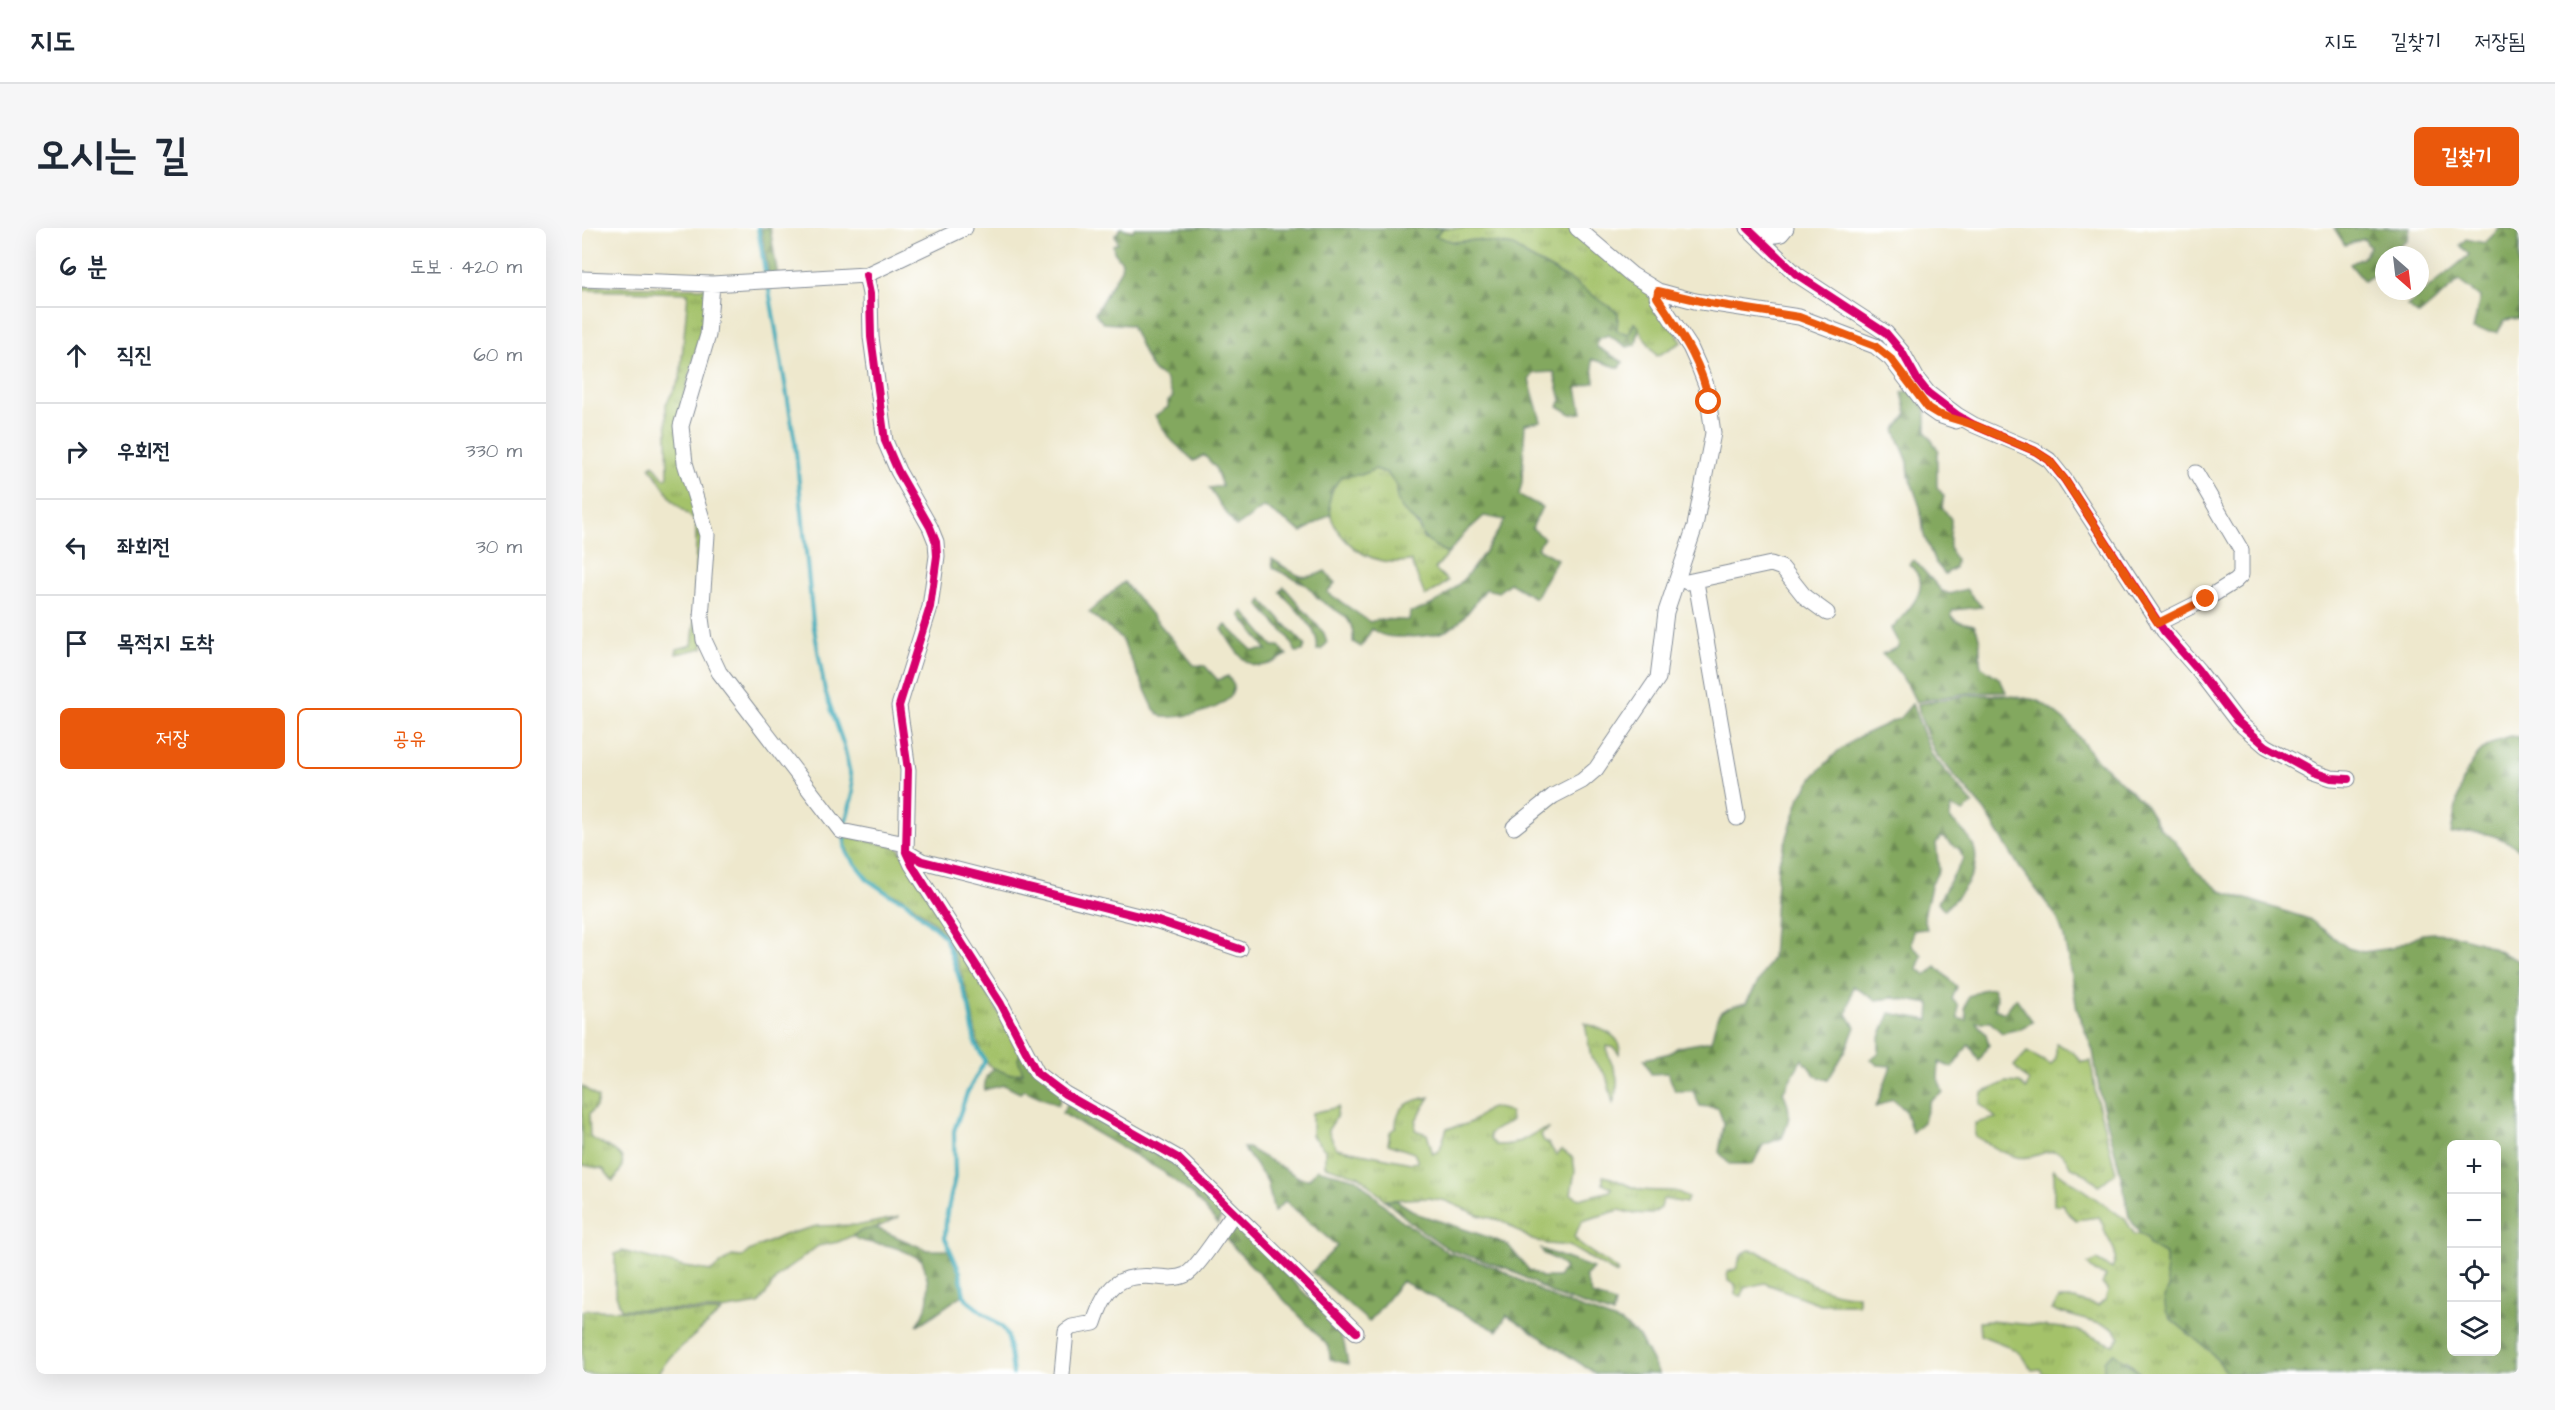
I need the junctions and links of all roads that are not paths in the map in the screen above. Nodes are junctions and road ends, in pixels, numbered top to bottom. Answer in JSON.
{"nodes":[{"id":1,"x":965,"y":228,"type":"edge"},
{"id":2,"x":1577,"y":228,"type":"edge"},
{"id":3,"x":1748,"y":228,"type":"edge"},
{"id":4,"x":1766,"y":228,"type":"edge"},
{"id":5,"x":1786,"y":228,"type":"edge"},
{"id":6,"x":866,"y":275,"type":"junction"},
{"id":7,"x":582,"y":279,"type":"edge"},
{"id":8,"x":712,"y":284,"type":"junction"},
{"id":9,"x":1658,"y":291,"type":"junction"},
{"id":10,"x":1974,"y":425,"type":"junction"},
{"id":11,"x":2196,"y":473,"type":"dead end"},
{"id":12,"x":1676,"y":582,"type":"junction"},
{"id":13,"x":1696,"y":582,"type":"junction"},
{"id":14,"x":1827,"y":613,"type":"dead end"},
{"id":15,"x":2158,"y":623,"type":"junction"},
{"id":16,"x":2348,"y":779,"type":"dead end"},
{"id":17,"x":1737,"y":818,"type":"dead end"},
{"id":18,"x":1514,"y":827,"type":"dead end"},
{"id":19,"x":906,"y":848,"type":"junction"},
{"id":20,"x":1240,"y":949,"type":"dead end"},
{"id":21,"x":1234,"y":1213,"type":"junction"},
{"id":22,"x":1356,"y":1332,"type":"dead end"},
{"id":23,"x":1062,"y":1374,"type":"edge"}],
"edges":[{"from":1,"to":6,"type":"street"},
{"from":2,"to":9,"type":"street"},
{"from":3,"to":10,"type":"street"},
{"from":4,"to":5,"type":"street"},
{"from":6,"to":8,"type":"street"},
{"from":6,"to":19,"type":"street"},
{"from":7,"to":8,"type":"street"},
{"from":8,"to":19,"type":"street"},
{"from":9,"to":10,"type":"street"},
{"from":9,"to":12,"type":"street"},
{"from":10,"to":15,"type":"street"},
{"from":11,"to":15,"type":"street"},
{"from":12,"to":13,"type":"street"},
{"from":12,"to":18,"type":"street"},
{"from":13,"to":14,"type":"street"},
{"from":13,"to":17,"type":"street"},
{"from":15,"to":16,"type":"street"},
{"from":19,"to":20,"type":"street"},
{"from":19,"to":21,"type":"street"},
{"from":21,"to":22,"type":"street"},
{"from":21,"to":23,"type":"street"}]}
